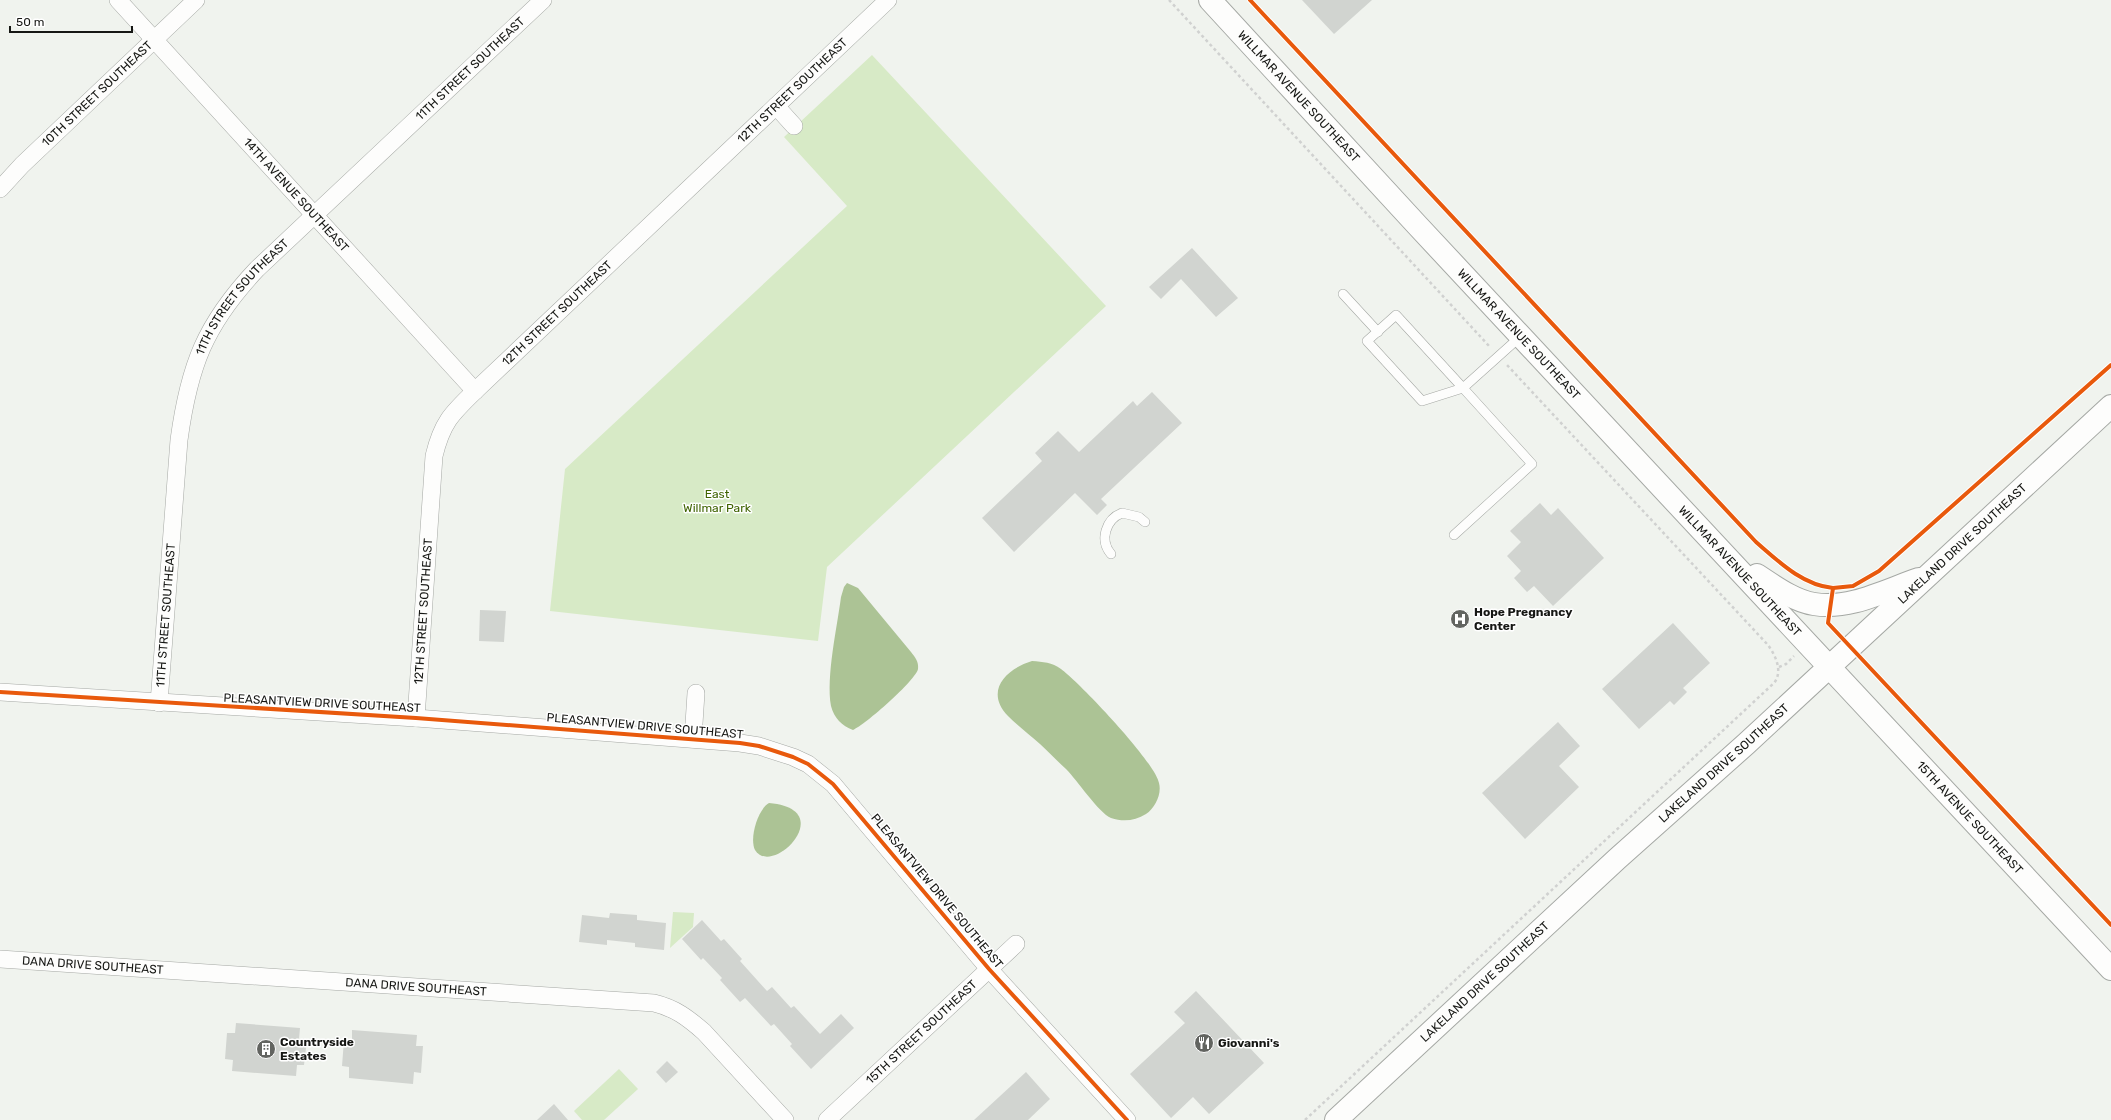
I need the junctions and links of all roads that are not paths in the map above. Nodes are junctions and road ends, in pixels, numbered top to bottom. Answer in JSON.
{"nodes":[{"id":1,"x":118,"y":0,"type":"edge"},
{"id":2,"x":196,"y":0,"type":"edge"},
{"id":3,"x":543,"y":0,"type":"edge"},
{"id":4,"x":888,"y":0,"type":"edge"},
{"id":5,"x":1210,"y":0,"type":"edge"},
{"id":6,"x":154,"y":40,"type":"junction"},
{"id":7,"x":776,"y":106,"type":"junction"},
{"id":8,"x":794,"y":126,"type":"dead end"},
{"id":9,"x":0,"y":189,"type":"edge"},
{"id":10,"x":314,"y":216,"type":"junction"},
{"id":11,"x":1343,"y":294,"type":"dead end"},
{"id":12,"x":1378,"y":332,"type":"junction"},
{"id":13,"x":1521,"y":336,"type":"junction"},
{"id":14,"x":1463,"y":388,"type":"junction"},
{"id":15,"x":475,"y":391,"type":"junction"},
{"id":16,"x":2111,"y":406,"type":"edge"},
{"id":17,"x":1145,"y":522,"type":"dead end"},
{"id":18,"x":1454,"y":536,"type":"dead end"},
{"id":19,"x":1716,"y":544,"type":"junction"},
{"id":20,"x":1111,"y":554,"type":"dead end"},
{"id":21,"x":1928,"y":576,"type":"junction"},
{"id":22,"x":1830,"y":666,"type":"junction"},
{"id":23,"x":0,"y":692,"type":"edge"},
{"id":24,"x":696,"y":693,"type":"dead end"},
{"id":25,"x":159,"y":703,"type":"junction"},
{"id":26,"x":416,"y":718,"type":"junction"},
{"id":27,"x":693,"y":739,"type":"junction"},
{"id":28,"x":1016,"y":944,"type":"dead end"},
{"id":29,"x":0,"y":959,"type":"edge"},
{"id":30,"x":989,"y":969,"type":"junction"},
{"id":31,"x":2111,"y":969,"type":"edge"},
{"id":32,"x":785,"y":1120,"type":"edge"},
{"id":33,"x":827,"y":1120,"type":"edge"},
{"id":34,"x":1127,"y":1120,"type":"edge"},
{"id":35,"x":1336,"y":1120,"type":"edge"}],
"edges":[{"from":1,"to":6,"type":"street","name":"14TH AVENUE SOUTHEAST"},
{"from":2,"to":6,"type":"street","name":"10TH STREET SOUTHEAST"},
{"from":3,"to":10,"type":"street","name":"11TH STREET SOUTHEAST"},
{"from":4,"to":7,"type":"street","name":"12TH STREET SOUTHEAST"},
{"from":5,"to":13,"type":"main road","name":"WILLMAR AVENUE SOUTHEAST"},
{"from":6,"to":9,"type":"street","name":"10TH STREET SOUTHEAST"},
{"from":6,"to":10,"type":"street","name":"14TH AVENUE SOUTHEAST"},
{"from":7,"to":8,"type":"street"},
{"from":7,"to":15,"type":"street","name":"12TH STREET SOUTHEAST"},
{"from":10,"to":15,"type":"street","name":"14TH AVENUE SOUTHEAST"},
{"from":10,"to":25,"type":"street","name":"11TH STREET SOUTHEAST"},
{"from":11,"to":12,"type":"lane"},
{"from":12,"to":14,"type":"lane"},
{"from":12,"to":14,"type":"lane"},
{"from":13,"to":14,"type":"lane"},
{"from":13,"to":19,"type":"main road","name":"WILLMAR AVENUE SOUTHEAST"},
{"from":14,"to":18,"type":"lane"},
{"from":15,"to":26,"type":"street","name":"12TH STREET SOUTHEAST"},
{"from":16,"to":21,"type":"main road","name":"LAKELAND DRIVE SOUTHEAST"},
{"from":17,"to":20,"type":"lane"},
{"from":19,"to":21,"type":"main road"},
{"from":19,"to":22,"type":"main road","name":"WILLMAR AVENUE SOUTHEAST"},
{"from":21,"to":22,"type":"main road","name":"LAKELAND DRIVE SOUTHEAST"},
{"from":22,"to":31,"type":"main road","name":"15TH AVENUE SOUTHEAST"},
{"from":22,"to":35,"type":"main road","name":"LAKELAND DRIVE SOUTHEAST"},
{"from":23,"to":25,"type":"street","name":"PLEASANTVIEW DRIVE SOUTHEAST"},
{"from":24,"to":27,"type":"street"},
{"from":25,"to":26,"type":"street","name":"PLEASANTVIEW DRIVE SOUTHEAST"},
{"from":26,"to":27,"type":"street","name":"PLEASANTVIEW DRIVE SOUTHEAST"},
{"from":27,"to":30,"type":"street","name":"PLEASANTVIEW DRIVE SOUTHEAST"},
{"from":28,"to":30,"type":"street","name":"15TH STREET SOUTHEAST"},
{"from":29,"to":32,"type":"street","name":"DANA DRIVE SOUTHEAST"},
{"from":30,"to":33,"type":"street","name":"15TH STREET SOUTHEAST"},
{"from":30,"to":34,"type":"street","name":"PLEASANTVIEW DRIVE SOUTHEAST"}]}
